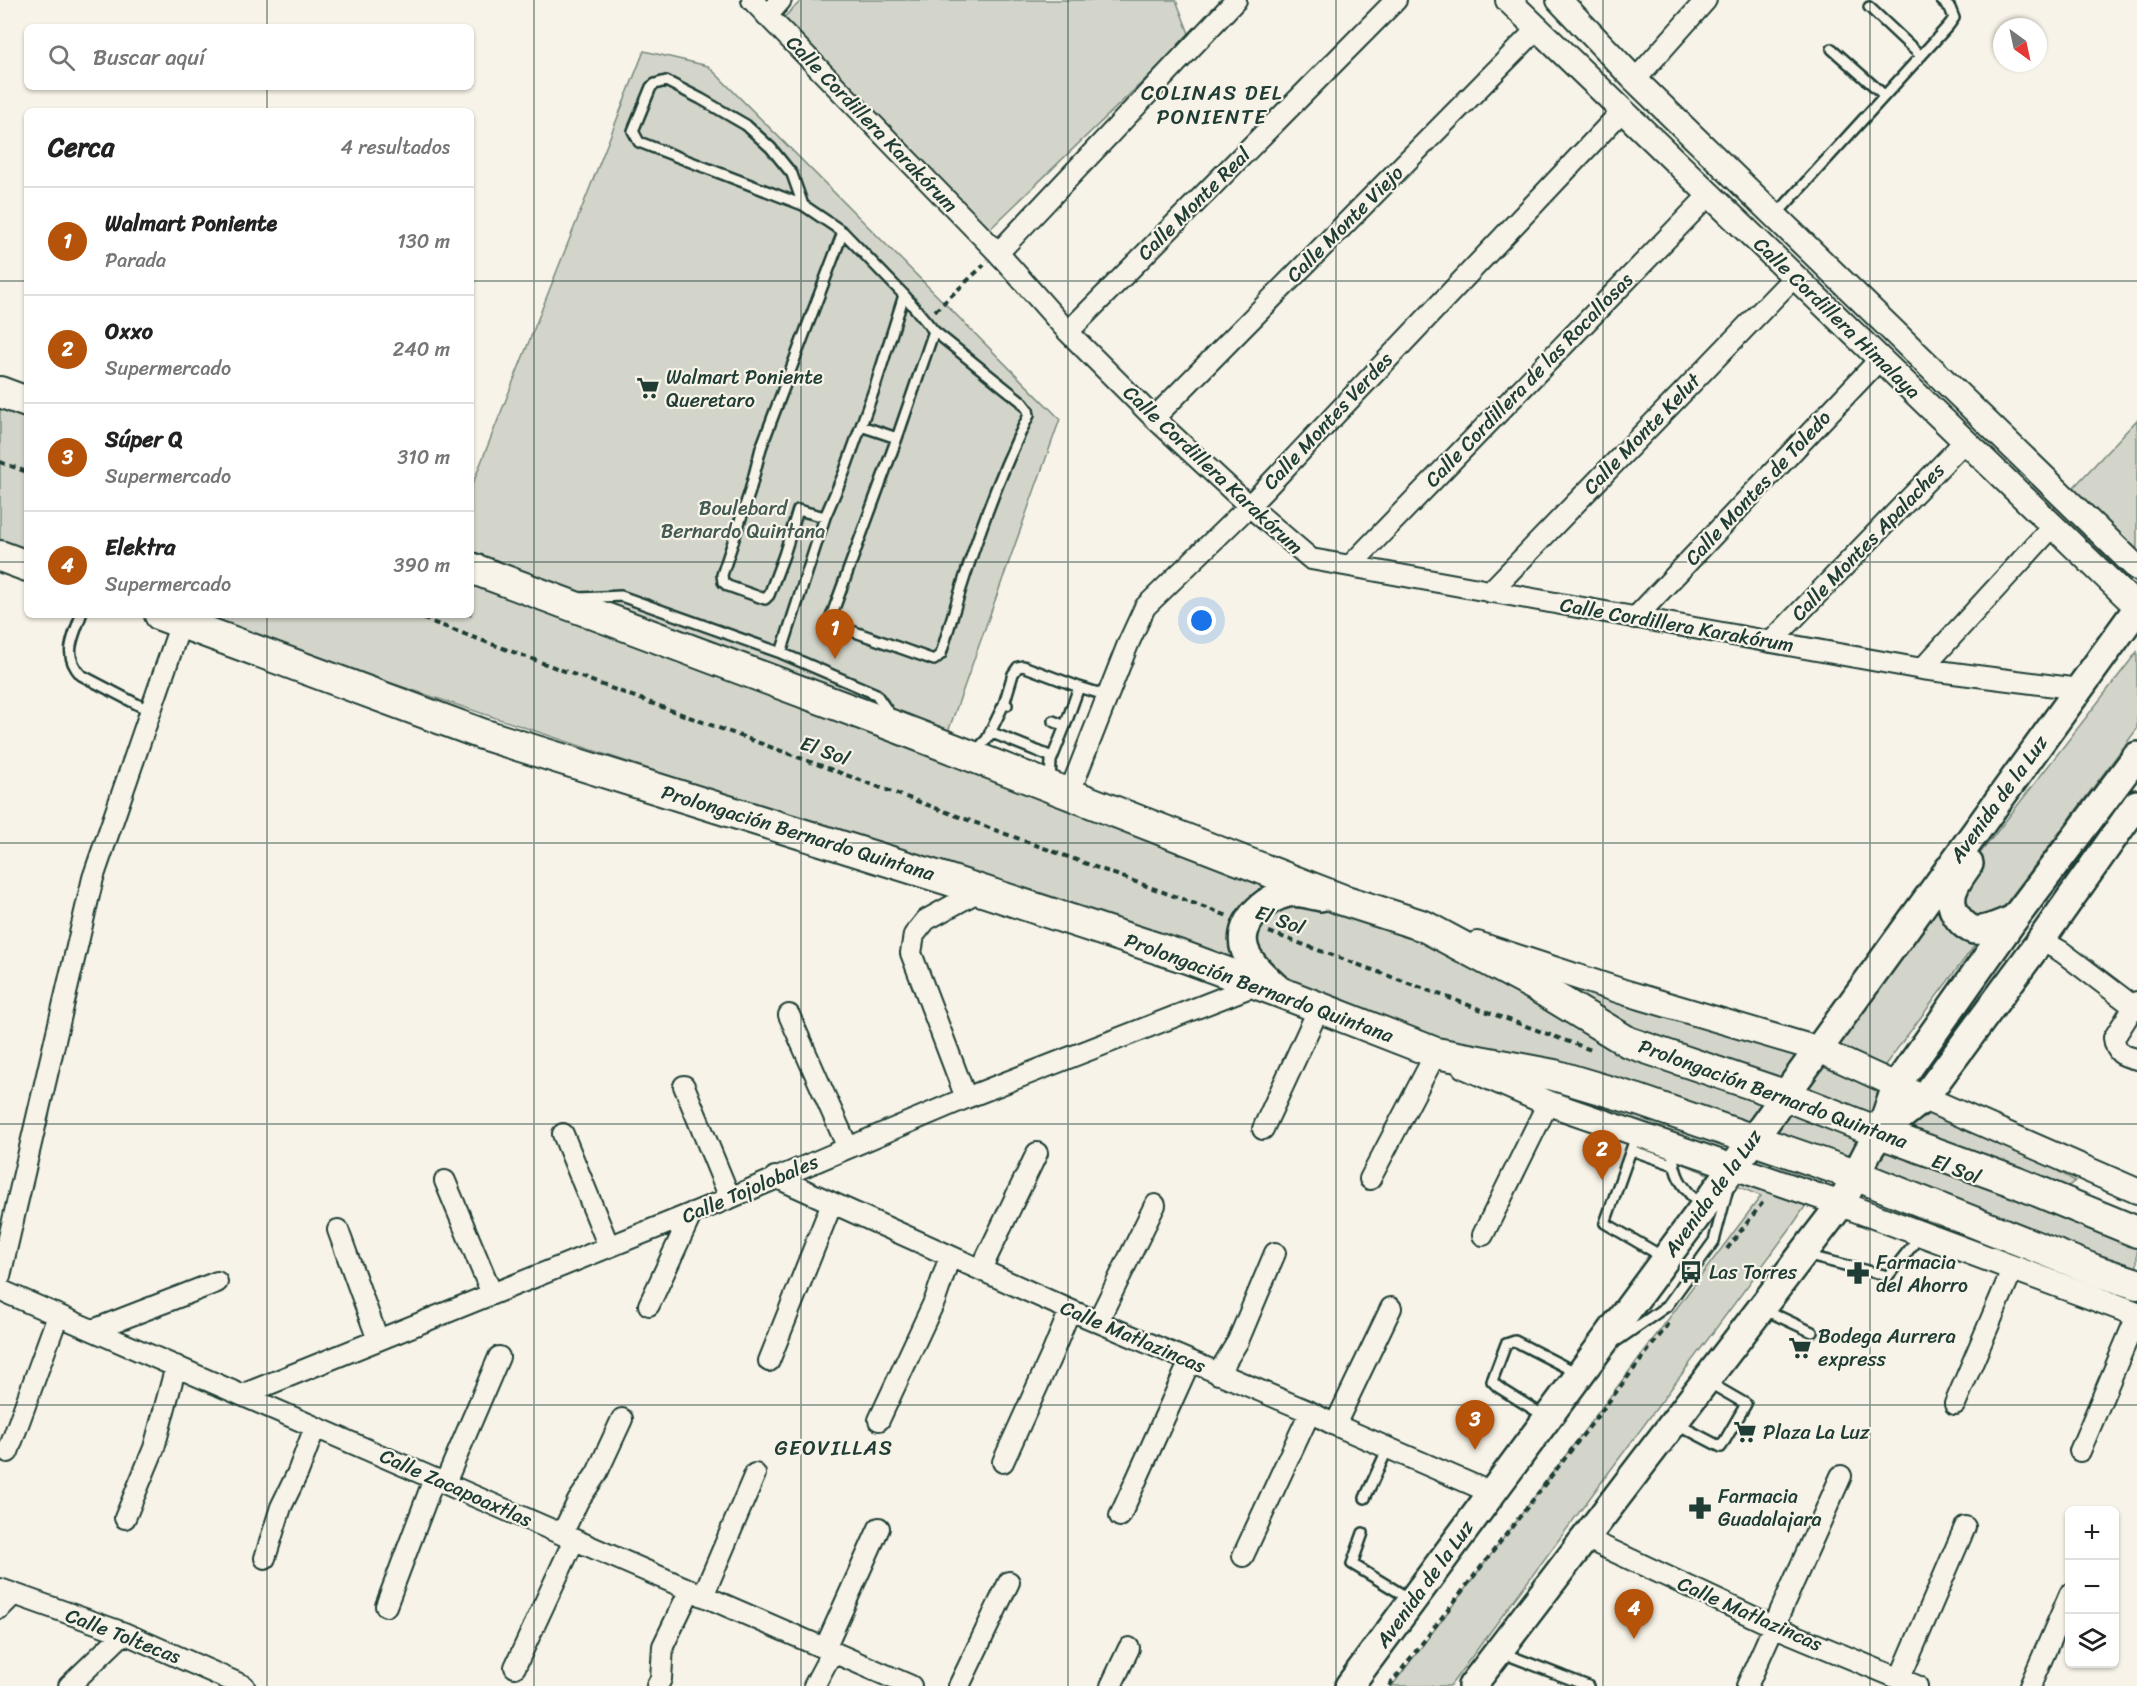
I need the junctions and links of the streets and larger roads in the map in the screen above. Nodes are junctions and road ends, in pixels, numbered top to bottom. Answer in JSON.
{"nodes":[{"id":1,"x":752,"y":0,"type":"edge"},
{"id":2,"x":782,"y":0,"type":"edge"},
{"id":3,"x":1236,"y":0,"type":"edge"},
{"id":4,"x":1396,"y":0,"type":"edge"},
{"id":5,"x":1508,"y":0,"type":"edge"},
{"id":6,"x":1559,"y":0,"type":"edge"},
{"id":7,"x":1706,"y":0,"type":"edge"},
{"id":8,"x":767,"y":16,"type":"junction"},
{"id":9,"x":1537,"y":29,"type":"junction"},
{"id":10,"x":1635,"y":80,"type":"junction"},
{"id":11,"x":1622,"y":111,"type":"junction"},
{"id":12,"x":1709,"y":195,"type":"junction"},
{"id":13,"x":998,"y":253,"type":"junction"},
{"id":14,"x":1794,"y":277,"type":"junction"},
{"id":15,"x":1068,"y":332,"type":"junction"},
{"id":16,"x":1880,"y":359,"type":"junction"},
{"id":17,"x":0,"y":392,"type":"edge"},
{"id":18,"x":24,"y":401,"type":"edge"},
{"id":19,"x":1154,"y":418,"type":"junction"},
{"id":20,"x":1965,"y":441,"type":"junction"},
{"id":21,"x":1249,"y":506,"type":"junction"},
{"id":22,"x":2053,"y":526,"type":"junction"},
{"id":23,"x":0,"y":556,"type":"edge"},
{"id":24,"x":24,"y":565,"type":"edge"},
{"id":25,"x":1350,"y":566,"type":"junction"},
{"id":26,"x":2137,"y":568,"type":"edge"},
{"id":27,"x":474,"y":569,"type":"edge"},
{"id":28,"x":1490,"y":592,"type":"junction"},
{"id":29,"x":2137,"y":608,"type":"edge"},
{"id":30,"x":1635,"y":618,"type":"junction"},
{"id":31,"x":170,"y":619,"type":"edge"},
{"id":32,"x":1771,"y":642,"type":"junction"},
{"id":33,"x":1922,"y":669,"type":"junction"},
{"id":34,"x":2079,"y":689,"type":"junction"},
{"id":35,"x":2049,"y":731,"type":"junction"},
{"id":36,"x":2137,"y":756,"type":"edge"},
{"id":37,"x":1060,"y":790,"type":"junction"},
{"id":38,"x":2137,"y":804,"type":"edge"},
{"id":39,"x":979,"y":891,"type":"junction"},
{"id":40,"x":1343,"y":900,"type":"junction"},
{"id":41,"x":2014,"y":919,"type":"junction"},
{"id":42,"x":1424,"y":926,"type":"junction"},
{"id":43,"x":2041,"y":940,"type":"junction"},
{"id":44,"x":1270,"y":988,"type":"junction"},
{"id":45,"x":2136,"y":1006,"type":"edge"},
{"id":46,"x":1319,"y":1008,"type":"junction"},
{"id":47,"x":789,"y":1015,"type":"dead end"},
{"id":48,"x":1817,"y":1049,"type":"junction"},
{"id":49,"x":1436,"y":1053,"type":"junction"},
{"id":50,"x":2137,"y":1059,"type":"edge"},
{"id":51,"x":684,"y":1086,"type":"dead end"},
{"id":52,"x":1896,"y":1086,"type":"junction"},
{"id":53,"x":1784,"y":1095,"type":"junction"},
{"id":54,"x":966,"y":1098,"type":"junction"},
{"id":55,"x":1924,"y":1098,"type":"junction"},
{"id":56,"x":1548,"y":1103,"type":"junction"},
{"id":57,"x":1263,"y":1129,"type":"dead end"},
{"id":58,"x":1880,"y":1133,"type":"junction"},
{"id":59,"x":563,"y":1134,"type":"dead end"},
{"id":60,"x":1753,"y":1139,"type":"junction"},
{"id":61,"x":848,"y":1148,"type":"junction"},
{"id":62,"x":1037,"y":1153,"type":"dead end"},
{"id":63,"x":1734,"y":1166,"type":"junction"},
{"id":64,"x":1855,"y":1175,"type":"junction"},
{"id":65,"x":775,"y":1177,"type":"junction"},
{"id":66,"x":1370,"y":1179,"type":"dead end"},
{"id":67,"x":446,"y":1181,"type":"dead end"},
{"id":68,"x":2137,"y":1191,"type":"edge"},
{"id":69,"x":730,"y":1198,"type":"junction"},
{"id":70,"x":832,"y":1203,"type":"junction"},
{"id":71,"x":1841,"y":1204,"type":"junction"},
{"id":72,"x":1155,"y":1205,"type":"dead end"},
{"id":73,"x":692,"y":1213,"type":"junction"},
{"id":74,"x":338,"y":1230,"type":"dead end"},
{"id":75,"x":2137,"y":1232,"type":"edge"},
{"id":76,"x":1484,"y":1235,"type":"dead end"},
{"id":77,"x":609,"y":1247,"type":"junction"},
{"id":78,"x":1275,"y":1253,"type":"dead end"},
{"id":79,"x":950,"y":1256,"type":"junction"},
{"id":80,"x":2013,"y":1268,"type":"junction"},
{"id":81,"x":981,"y":1269,"type":"junction"},
{"id":82,"x":0,"y":1276,"type":"edge"},
{"id":83,"x":217,"y":1282,"type":"dead end"},
{"id":84,"x":2137,"y":1284,"type":"edge"},
{"id":85,"x":0,"y":1290,"type":"edge"},
{"id":86,"x":492,"y":1294,"type":"junction"},
{"id":87,"x":649,"y":1305,"type":"dead end"},
{"id":88,"x":1390,"y":1308,"type":"dead end"},
{"id":89,"x":1070,"y":1310,"type":"junction"},
{"id":90,"x":58,"y":1315,"type":"junction"},
{"id":91,"x":2137,"y":1315,"type":"edge"},
{"id":92,"x":1098,"y":1322,"type":"junction"},
{"id":93,"x":93,"y":1330,"type":"junction"},
{"id":94,"x":378,"y":1340,"type":"junction"},
{"id":95,"x":499,"y":1358,"type":"dead end"},
{"id":96,"x":769,"y":1361,"type":"dead end"},
{"id":97,"x":1191,"y":1361,"type":"junction"},
{"id":98,"x":176,"y":1366,"type":"junction"},
{"id":99,"x":1218,"y":1374,"type":"junction"},
{"id":100,"x":242,"y":1395,"type":"junction"},
{"id":101,"x":1955,"y":1404,"type":"dead end"},
{"id":102,"x":1310,"y":1412,"type":"junction"},
{"id":103,"x":622,"y":1419,"type":"dead end"},
{"id":104,"x":879,"y":1420,"type":"dead end"},
{"id":105,"x":1335,"y":1425,"type":"junction"},
{"id":106,"x":315,"y":1427,"type":"junction"},
{"id":107,"x":2080,"y":1451,"type":"dead end"},
{"id":108,"x":8,"y":1452,"type":"dead end"},
{"id":109,"x":1003,"y":1462,"type":"dead end"},
{"id":110,"x":755,"y":1474,"type":"dead end"},
{"id":111,"x":1841,"y":1476,"type":"dead end"},
{"id":112,"x":440,"y":1481,"type":"junction"},
{"id":113,"x":1492,"y":1492,"type":"junction"},
{"id":114,"x":1120,"y":1516,"type":"dead end"},
{"id":115,"x":125,"y":1518,"type":"dead end"},
{"id":116,"x":1965,"y":1527,"type":"dead end"},
{"id":117,"x":879,"y":1528,"type":"dead end"},
{"id":118,"x":568,"y":1537,"type":"junction"},
{"id":119,"x":1585,"y":1538,"type":"junction"},
{"id":120,"x":1243,"y":1556,"type":"dead end"},
{"id":121,"x":265,"y":1558,"type":"dead end"},
{"id":122,"x":1009,"y":1582,"type":"dead end"},
{"id":123,"x":696,"y":1593,"type":"junction"},
{"id":124,"x":4,"y":1598,"type":"edge"},
{"id":125,"x":386,"y":1606,"type":"dead end"},
{"id":126,"x":2065,"y":1606,"type":"edge"},
{"id":127,"x":1775,"y":1627,"type":"junction"},
{"id":128,"x":124,"y":1633,"type":"junction"},
{"id":129,"x":1130,"y":1648,"type":"dead end"},
{"id":130,"x":829,"y":1650,"type":"junction"},
{"id":131,"x":515,"y":1667,"type":"dead end"},
{"id":132,"x":1908,"y":1683,"type":"edge"},
{"id":133,"x":69,"y":1686,"type":"edge"},
{"id":134,"x":244,"y":1686,"type":"edge"},
{"id":135,"x":657,"y":1686,"type":"edge"},
{"id":136,"x":814,"y":1686,"type":"edge"},
{"id":137,"x":911,"y":1686,"type":"edge"},
{"id":138,"x":959,"y":1686,"type":"edge"},
{"id":139,"x":1111,"y":1686,"type":"edge"},
{"id":140,"x":1349,"y":1686,"type":"edge"},
{"id":141,"x":1472,"y":1686,"type":"edge"},
{"id":142,"x":1747,"y":1686,"type":"edge"},
{"id":143,"x":2030,"y":1686,"type":"edge"}],
"edges":[{"from":1,"to":8,"type":"street","name":"Calle Cordillera Karakórum"},
{"from":2,"to":8,"type":"street"},
{"from":3,"to":13,"type":"street"},
{"from":4,"to":15,"type":"street","name":"Calle Monte Real"},
{"from":5,"to":9,"type":"street","name":"Calle Cordillera Himalaya"},
{"from":6,"to":10,"type":"street","name":"Calle Cordillera Himalaya"},
{"from":7,"to":10,"type":"street"},
{"from":8,"to":13,"type":"street","name":"Calle Cordillera Karakórum"},
{"from":9,"to":11,"type":"street","name":"Calle Cordillera Himalaya"},
{"from":9,"to":19,"type":"street","name":"Calle Monte Viejo"},
{"from":10,"to":26,"type":"street","name":"Calle Cordillera Himalaya"},
{"from":11,"to":12,"type":"street","name":"Calle Cordillera Himalaya"},
{"from":11,"to":21,"type":"street","name":"Calle Montes Verdes"},
{"from":12,"to":14,"type":"street","name":"Calle Cordillera Himalaya"},
{"from":12,"to":25,"type":"street","name":"Calle Cordillera de las Rocallosas"},
{"from":13,"to":15,"type":"street","name":"Calle Cordillera Karakórum"},
{"from":14,"to":16,"type":"street","name":"Calle Cordillera Himalaya"},
{"from":14,"to":28,"type":"street","name":"Calle Monte Kelut"},
{"from":15,"to":19,"type":"street","name":"Calle Cordillera Karakórum"},
{"from":16,"to":20,"type":"street","name":"Calle Cordillera Himalaya"},
{"from":16,"to":30,"type":"street","name":"Calle Montes de Toledo"},
{"from":17,"to":18,"type":"main road"},
{"from":19,"to":21,"type":"street","name":"Calle Cordillera Karakórum"},
{"from":20,"to":22,"type":"street","name":"Calle Cordillera Himalaya"},
{"from":20,"to":32,"type":"street","name":"Calle Montes Apalaches"},
{"from":21,"to":25,"type":"street","name":"Calle Cordillera Karakórum"},
{"from":21,"to":37,"type":"street","name":"Calle Montes Verdes"},
{"from":22,"to":29,"type":"street","name":"Calle Cordillera Himalaya"},
{"from":22,"to":33,"type":"street"},
{"from":23,"to":24,"type":"main road"},
{"from":25,"to":28,"type":"street","name":"Calle Cordillera Karakórum"},
{"from":27,"to":37,"type":"main road","name":"Prolongación Bernardo Quintana"},
{"from":28,"to":30,"type":"street","name":"Calle Cordillera Karakórum"},
{"from":29,"to":34,"type":"main road","name":"Avenida de la Luz"},
{"from":30,"to":32,"type":"street","name":"Calle Cordillera Karakórum"},
{"from":31,"to":39,"type":"main road","name":"Prolongación Bernardo Quintana"},
{"from":31,"to":82,"type":"street"},
{"from":32,"to":33,"type":"street","name":"Calle Cordillera Karakórum"},
{"from":33,"to":34,"type":"street","name":"Calle Cordillera Karakórum"},
{"from":34,"to":35,"type":"main road","name":"Avenida de la Luz"},
{"from":35,"to":41,"type":"main road"},
{"from":35,"to":48,"type":"main road","name":"Avenida de la Luz"},
{"from":36,"to":41,"type":"main road"},
{"from":37,"to":40,"type":"main road","name":"Prolongación Bernardo Quintana"},
{"from":38,"to":43,"type":"main road"},
{"from":39,"to":44,"type":"main road","name":"Prolongación Bernardo Quintana"},
{"from":39,"to":54,"type":"street"},
{"from":40,"to":42,"type":"main road","name":"Prolongación Bernardo Quintana"},
{"from":40,"to":44,"type":"main road"},
{"from":41,"to":52,"type":"main road"},
{"from":42,"to":48,"type":"street","name":"Prolongación Bernardo Quintana"},
{"from":42,"to":53,"type":"main road","name":"Prolongación Bernardo Quintana"},
{"from":43,"to":45,"type":"street"},
{"from":43,"to":55,"type":"main road"},
{"from":44,"to":46,"type":"main road","name":"Prolongación Bernardo Quintana"},
{"from":44,"to":54,"type":"street","name":"Calle Tojolobales"},
{"from":45,"to":50,"type":"street"},
{"from":46,"to":49,"type":"main road","name":"Prolongación Bernardo Quintana"},
{"from":46,"to":57,"type":"street"},
{"from":47,"to":61,"type":"street"},
{"from":48,"to":52,"type":"street","name":"Prolongación Bernardo Quintana"},
{"from":48,"to":53,"type":"main road","name":"Avenida de la Luz"},
{"from":49,"to":56,"type":"street","name":"Prolongación Bernardo Quintana"},
{"from":49,"to":60,"type":"main road","name":"Prolongación Bernardo Quintana"},
{"from":49,"to":66,"type":"street"},
{"from":51,"to":69,"type":"street"},
{"from":52,"to":55,"type":"street","name":"Prolongación Bernardo Quintana"},
{"from":52,"to":58,"type":"main road"},
{"from":53,"to":58,"type":"main road","name":"Prolongación Bernardo Quintana"},
{"from":53,"to":60,"type":"main road","name":"Avenida de la Luz"},
{"from":54,"to":61,"type":"street","name":"Calle Tojolobales"},
{"from":55,"to":58,"type":"main road"},
{"from":55,"to":68,"type":"street","name":"Prolongación Bernardo Quintana"},
{"from":56,"to":63,"type":"street","name":"Prolongación Bernardo Quintana"},
{"from":56,"to":76,"type":"street"},
{"from":58,"to":64,"type":"main road"},
{"from":58,"to":75,"type":"main road","name":"Prolongación Bernardo Quintana"},
{"from":59,"to":77,"type":"street"},
{"from":60,"to":63,"type":"main road","name":"Avenida de la Luz"},
{"from":60,"to":64,"type":"main road","name":"Prolongación Bernardo Quintana"},
{"from":61,"to":65,"type":"street","name":"Calle Tojolobales"},
{"from":62,"to":81,"type":"street"},
{"from":63,"to":71,"type":"street","name":"Prolongación Bernardo Quintana"},
{"from":63,"to":113,"type":"main road","name":"Avenida de la Luz"},
{"from":64,"to":71,"type":"main road"},
{"from":64,"to":84,"type":"main road","name":"Prolongación Bernardo Quintana"},
{"from":65,"to":69,"type":"street","name":"Calle Tojolobales"},
{"from":65,"to":70,"type":"street","name":"Calle Matlazincas"},
{"from":67,"to":86,"type":"street"},
{"from":69,"to":73,"type":"street","name":"Calle Tojolobales"},
{"from":70,"to":79,"type":"street","name":"Calle Matlazincas"},
{"from":70,"to":96,"type":"street"},
{"from":71,"to":80,"type":"street","name":"Prolongación Bernardo Quintana"},
{"from":71,"to":119,"type":"main road"},
{"from":72,"to":92,"type":"street"},
{"from":73,"to":77,"type":"street","name":"Calle Tojolobales"},
{"from":73,"to":87,"type":"street"},
{"from":74,"to":94,"type":"street"},
{"from":77,"to":86,"type":"street","name":"Calle Tojolobales"},
{"from":78,"to":99,"type":"street"},
{"from":79,"to":81,"type":"street","name":"Calle Matlazincas"},
{"from":79,"to":104,"type":"street"},
{"from":80,"to":91,"type":"street","name":"Prolongación Bernardo Quintana"},
{"from":80,"to":101,"type":"street"},
{"from":81,"to":89,"type":"street","name":"Calle Matlazincas"},
{"from":83,"to":93,"type":"street"},
{"from":85,"to":90,"type":"street","name":"Calle Zacapoaxtlas"},
{"from":86,"to":94,"type":"street","name":"Calle Tojolobales"},
{"from":88,"to":105,"type":"street"},
{"from":89,"to":92,"type":"street","name":"Calle Matlazincas"},
{"from":89,"to":109,"type":"street"},
{"from":90,"to":93,"type":"street","name":"Calle Zacapoaxtlas"},
{"from":90,"to":108,"type":"street"},
{"from":91,"to":107,"type":"street"},
{"from":92,"to":97,"type":"street","name":"Calle Matlazincas"},
{"from":93,"to":98,"type":"street","name":"Calle Zacapoaxtlas"},
{"from":94,"to":100,"type":"street","name":"Calle Tojolobales"},
{"from":95,"to":112,"type":"street"},
{"from":97,"to":99,"type":"street","name":"Calle Matlazincas"},
{"from":97,"to":114,"type":"street"},
{"from":98,"to":100,"type":"street","name":"Calle Zacapoaxtlas"},
{"from":98,"to":115,"type":"street"},
{"from":99,"to":102,"type":"street","name":"Calle Matlazincas"},
{"from":100,"to":106,"type":"street","name":"Calle Zacapoaxtlas"},
{"from":102,"to":105,"type":"street","name":"Calle Matlazincas"},
{"from":102,"to":120,"type":"street"},
{"from":103,"to":118,"type":"street"},
{"from":105,"to":113,"type":"street","name":"Calle Matlazincas"},
{"from":106,"to":112,"type":"street","name":"Calle Zacapoaxtlas"},
{"from":106,"to":121,"type":"street"},
{"from":110,"to":123,"type":"street"},
{"from":111,"to":127,"type":"street"},
{"from":112,"to":118,"type":"street","name":"Calle Zacapoaxtlas"},
{"from":112,"to":125,"type":"street"},
{"from":113,"to":140,"type":"main road","name":"Avenida de la Luz"},
{"from":116,"to":132,"type":"street"},
{"from":117,"to":130,"type":"street"},
{"from":118,"to":123,"type":"street","name":"Calle Zacapoaxtlas"},
{"from":118,"to":131,"type":"street"},
{"from":119,"to":127,"type":"street","name":"Calle Matlazincas"},
{"from":119,"to":141,"type":"main road"},
{"from":122,"to":138,"type":"street"},
{"from":123,"to":130,"type":"street","name":"Calle Zacapoaxtlas"},
{"from":123,"to":135,"type":"street"},
{"from":124,"to":128,"type":"street","name":"Calle Toltecas"},
{"from":126,"to":143,"type":"street"},
{"from":127,"to":132,"type":"street","name":"Calle Matlazincas"},
{"from":127,"to":142,"type":"street"},
{"from":128,"to":133,"type":"street"},
{"from":128,"to":134,"type":"street","name":"Calle Toltecas"},
{"from":129,"to":139,"type":"street"},
{"from":130,"to":136,"type":"street"},
{"from":130,"to":137,"type":"street","name":"Calle Zacapoaxtlas"}]}
